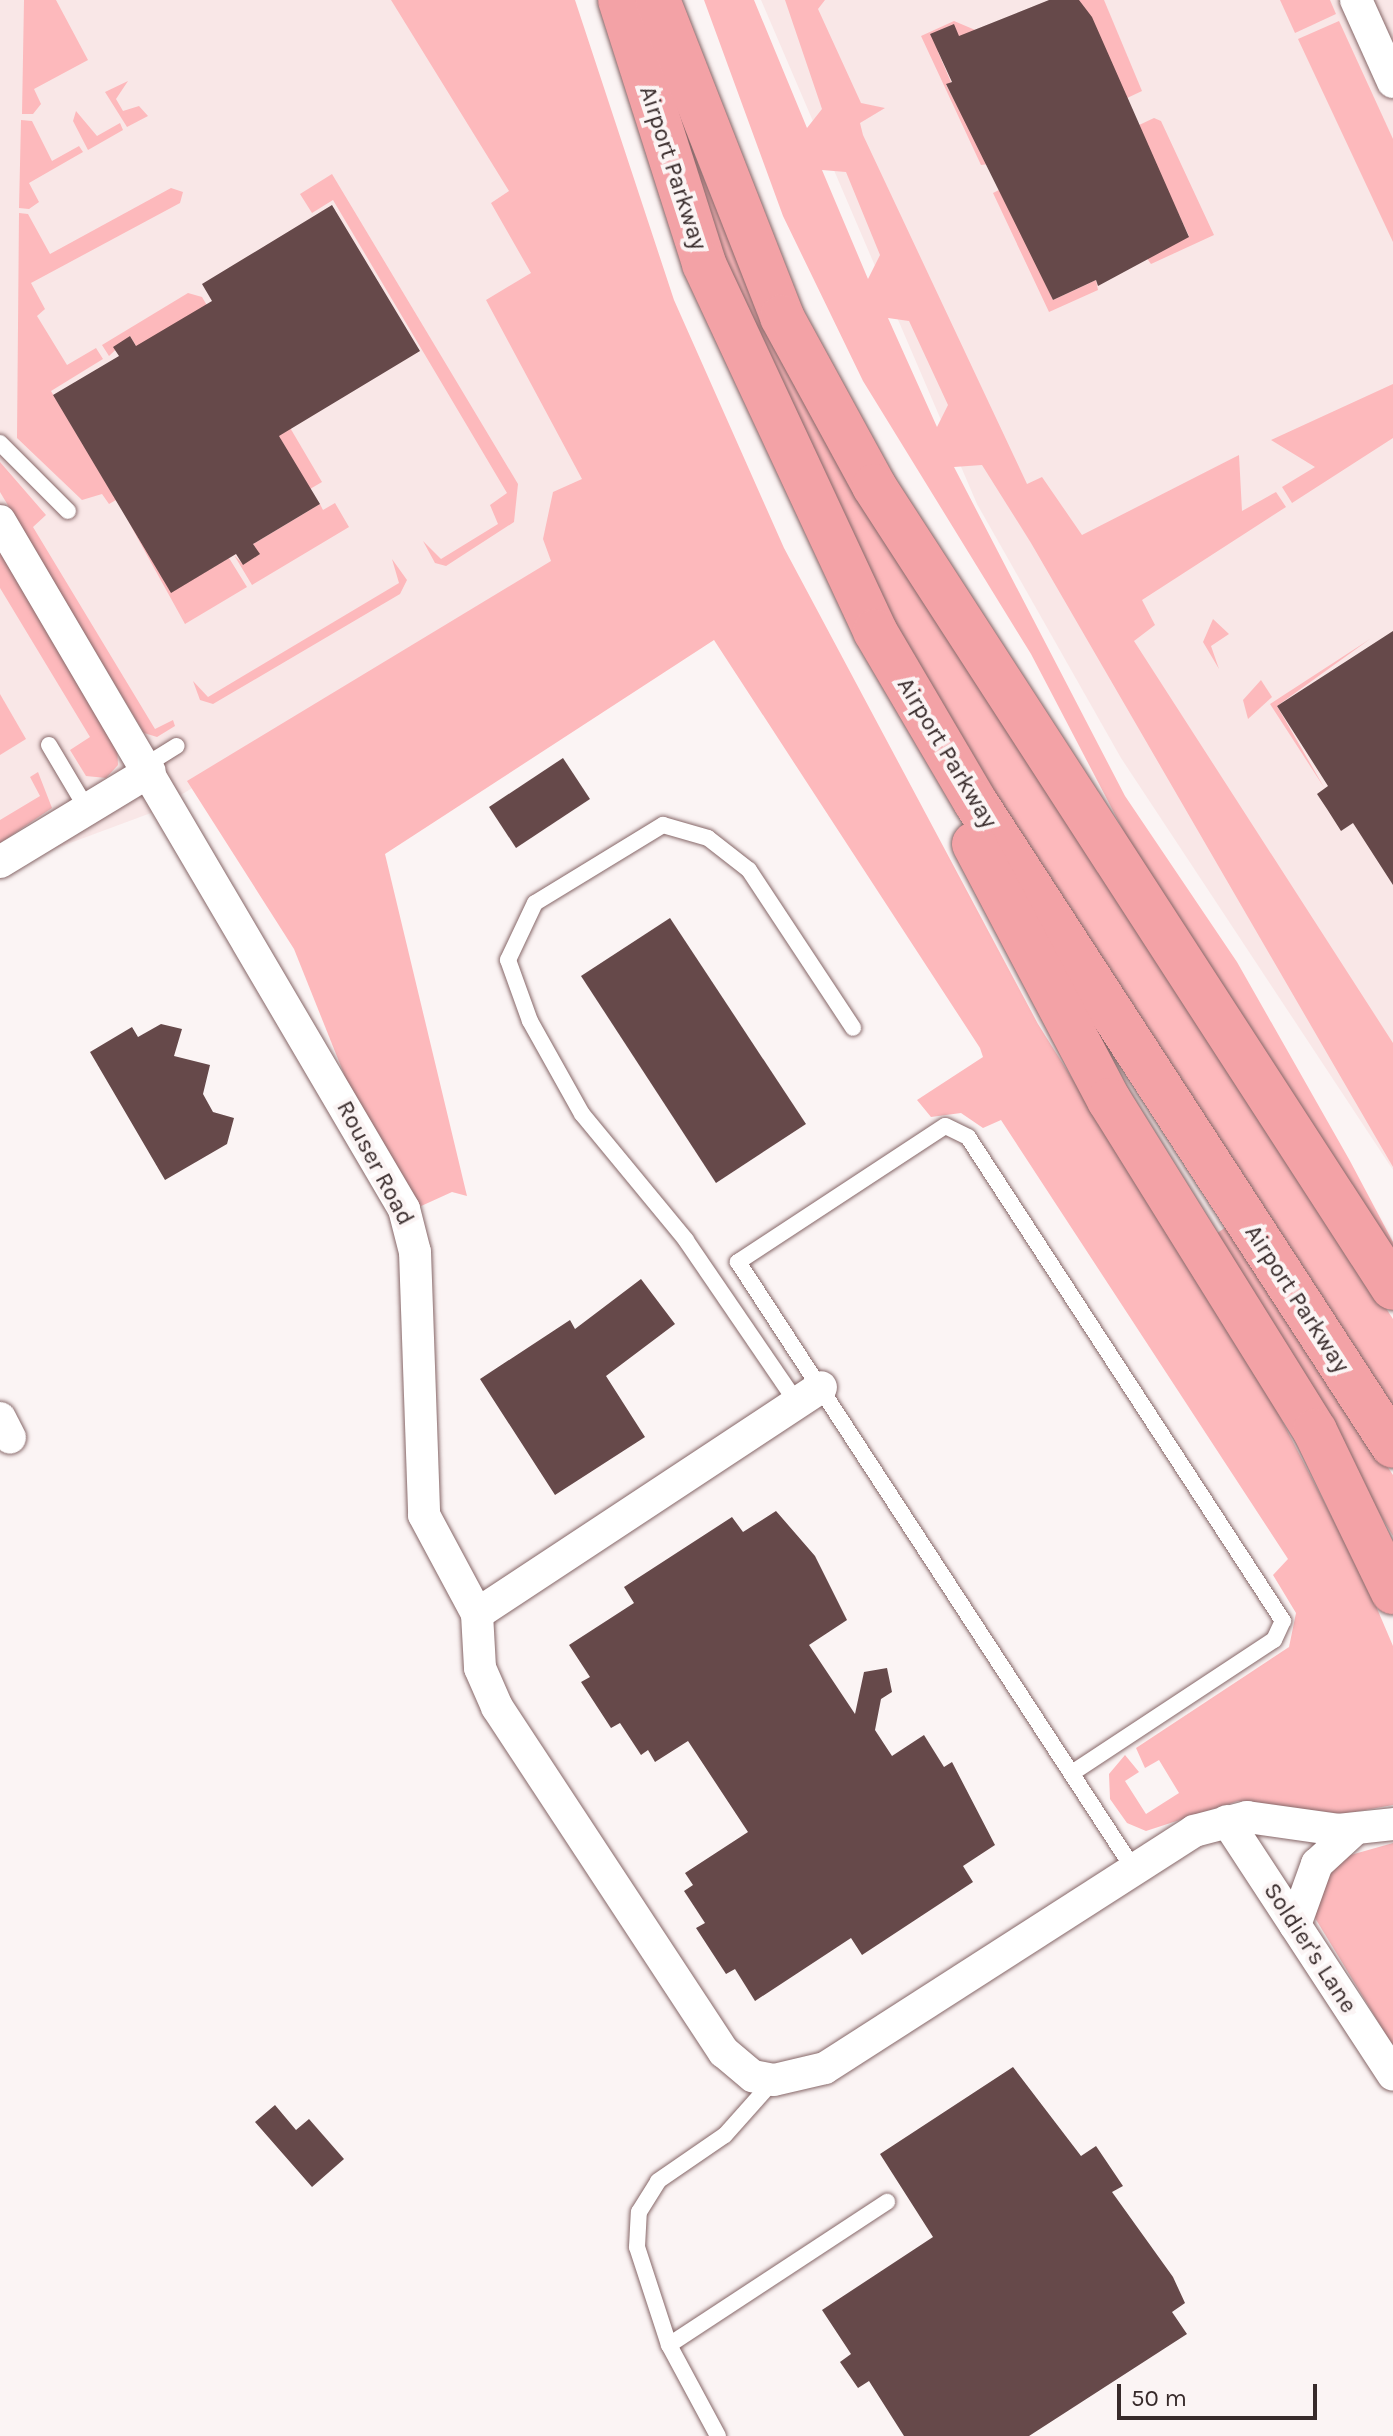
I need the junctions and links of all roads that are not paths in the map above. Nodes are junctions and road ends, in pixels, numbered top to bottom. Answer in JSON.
{"nodes":[{"id":1,"x":594,"y":0,"type":"edge"},
{"id":2,"x":620,"y":0,"type":"edge"},
{"id":3,"x":658,"y":0,"type":"edge"},
{"id":4,"x":679,"y":0,"type":"edge"},
{"id":5,"x":1356,"y":0,"type":"edge"},
{"id":6,"x":1393,"y":82,"type":"edge"},
{"id":7,"x":657,"y":126,"type":"junction"},
{"id":8,"x":724,"y":180,"type":"junction"},
{"id":9,"x":0,"y":443,"type":"edge"},
{"id":10,"x":68,"y":511,"type":"dead end"},
{"id":11,"x":0,"y":521,"type":"edge"},
{"id":12,"x":831,"y":546,"type":"junction"},
{"id":13,"x":49,"y":745,"type":"dead end"},
{"id":14,"x":177,"y":746,"type":"dead end"},
{"id":15,"x":148,"y":768,"type":"junction"},
{"id":16,"x":87,"y":809,"type":"junction"},
{"id":17,"x":0,"y":862,"type":"edge"},
{"id":18,"x":853,"y":1028,"type":"dead end"},
{"id":19,"x":1393,"y":1288,"type":"edge"},
{"id":20,"x":809,"y":1395,"type":"junction"},
{"id":21,"x":1393,"y":1446,"type":"edge"},
{"id":22,"x":1393,"y":1592,"type":"edge"},
{"id":23,"x":477,"y":1614,"type":"junction"},
{"id":24,"x":1072,"y":1773,"type":"junction"},
{"id":25,"x":1227,"y":1821,"type":"junction"},
{"id":26,"x":1392,"y":1823,"type":"edge"},
{"id":27,"x":1355,"y":1829,"type":"junction"},
{"id":28,"x":1133,"y":1868,"type":"junction"},
{"id":29,"x":1295,"y":1925,"type":"junction"},
{"id":30,"x":1393,"y":2075,"type":"edge"},
{"id":31,"x":774,"y":2080,"type":"junction"},
{"id":32,"x":887,"y":2202,"type":"dead end"},
{"id":33,"x":669,"y":2345,"type":"junction"},
{"id":34,"x":718,"y":2436,"type":"edge"}],
"edges":[{"from":1,"to":7,"type":"highway"},
{"from":2,"to":7,"type":"highway","name":"Airport Parkway"},
{"from":3,"to":8,"type":"highway","name":"Airport Parkway"},
{"from":4,"to":8,"type":"highway"},
{"from":5,"to":6,"type":"street"},
{"from":7,"to":12,"type":"highway","name":"Airport Parkway"},
{"from":8,"to":19,"type":"highway","name":"Airport Parkway"},
{"from":9,"to":10,"type":"lane"},
{"from":11,"to":15,"type":"street","name":"Rouser Road"},
{"from":12,"to":21,"type":"highway","name":"Airport Parkway"},
{"from":12,"to":22,"type":"highway"},
{"from":13,"to":16,"type":"lane"},
{"from":14,"to":15,"type":"lane"},
{"from":15,"to":16,"type":"street"},
{"from":15,"to":23,"type":"street","name":"Rouser Road"},
{"from":16,"to":17,"type":"street"},
{"from":18,"to":20,"type":"lane"},
{"from":20,"to":23,"type":"street"},
{"from":20,"to":24,"type":"lane"},
{"from":20,"to":24,"type":"lane"},
{"from":23,"to":31,"type":"street"},
{"from":24,"to":28,"type":"lane"},
{"from":25,"to":27,"type":"street"},
{"from":25,"to":28,"type":"street"},
{"from":25,"to":29,"type":"street","name":"Soldier's Lane"},
{"from":26,"to":27,"type":"street"},
{"from":27,"to":29,"type":"street"},
{"from":28,"to":31,"type":"street"},
{"from":29,"to":30,"type":"street","name":"Soldier's Lane"},
{"from":31,"to":33,"type":"lane"},
{"from":32,"to":33,"type":"lane"},
{"from":33,"to":34,"type":"lane"}]}
